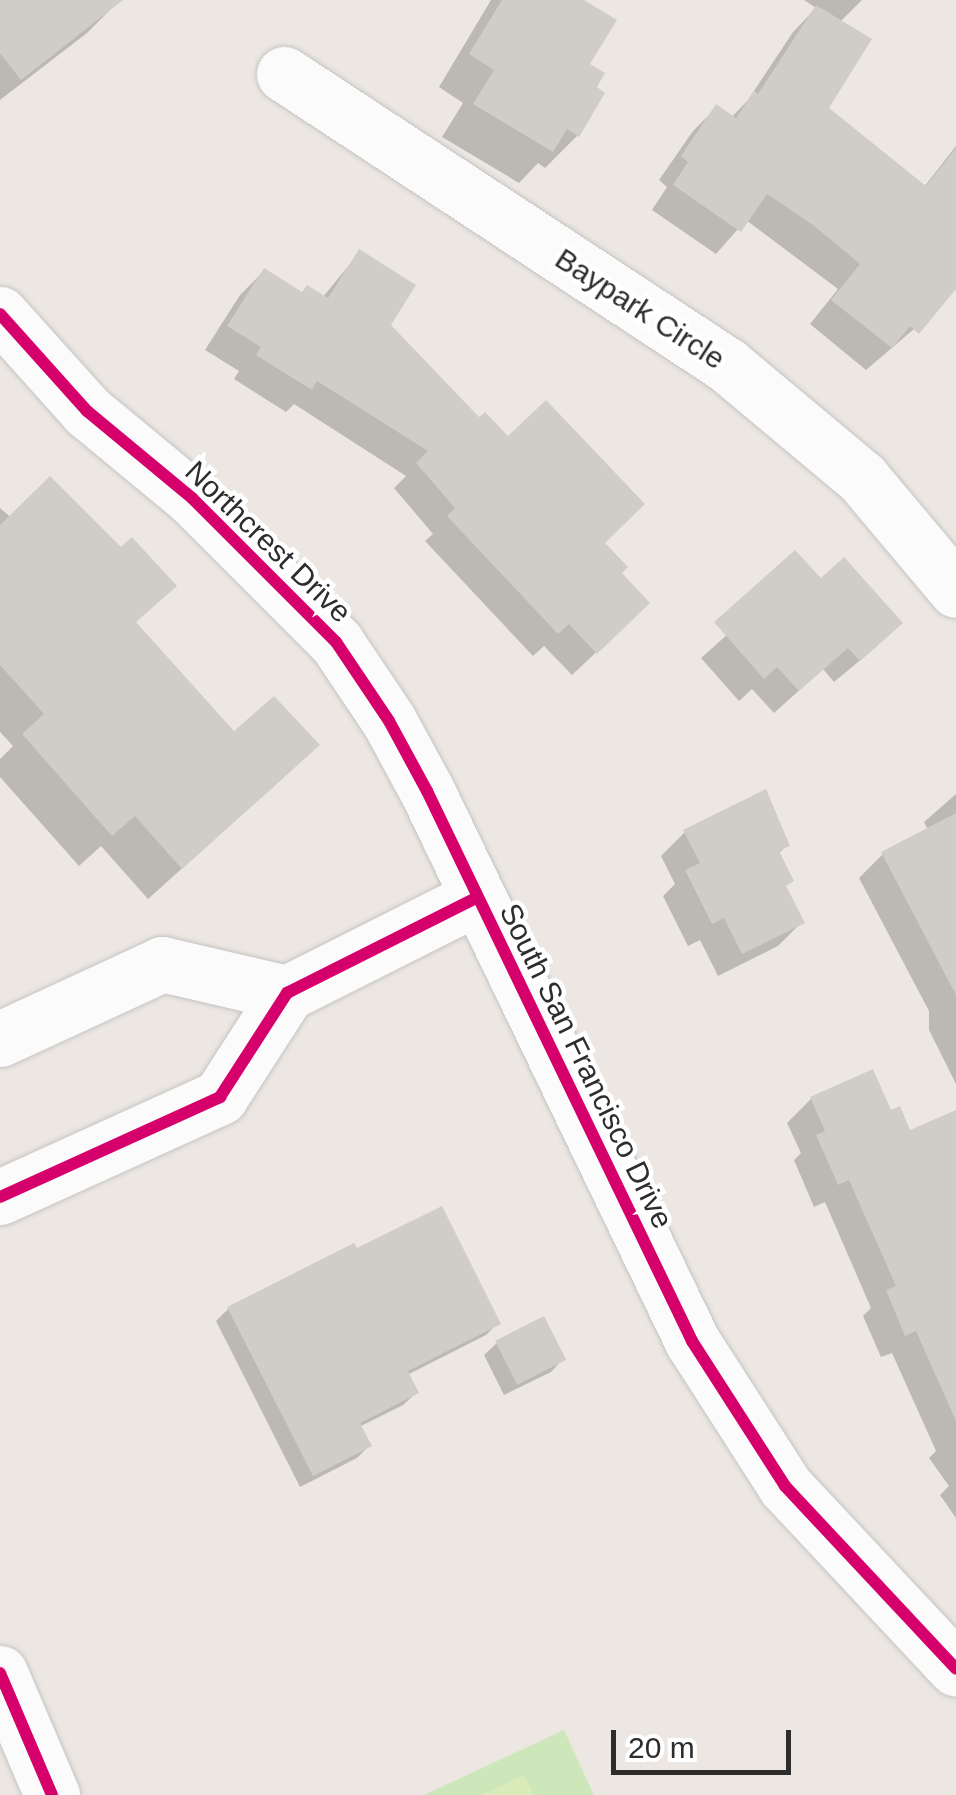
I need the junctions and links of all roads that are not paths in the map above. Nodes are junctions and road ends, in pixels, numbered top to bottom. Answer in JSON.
{"nodes":[{"id":1,"x":284,"y":74,"type":"dead end"},
{"id":2,"x":0,"y":314,"type":"edge"},
{"id":3,"x":956,"y":590,"type":"edge"},
{"id":4,"x":476,"y":898,"type":"junction"},
{"id":5,"x":287,"y":993,"type":"junction"},
{"id":6,"x":0,"y":1039,"type":"edge"},
{"id":7,"x":0,"y":1197,"type":"edge"},
{"id":8,"x":956,"y":1669,"type":"edge"},
{"id":9,"x":0,"y":1673,"type":"edge"},
{"id":10,"x":52,"y":1795,"type":"edge"}],
"edges":[{"from":1,"to":3,"type":"street","name":"Baypark Circle"},
{"from":2,"to":4,"type":"street","name":"Northcrest Drive"},
{"from":4,"to":5,"type":"street","name":"South San Francisco Drive"},
{"from":4,"to":8,"type":"street","name":"South San Francisco Drive"},
{"from":5,"to":6,"type":"street"},
{"from":5,"to":7,"type":"street"},
{"from":9,"to":10,"type":"street"}]}
